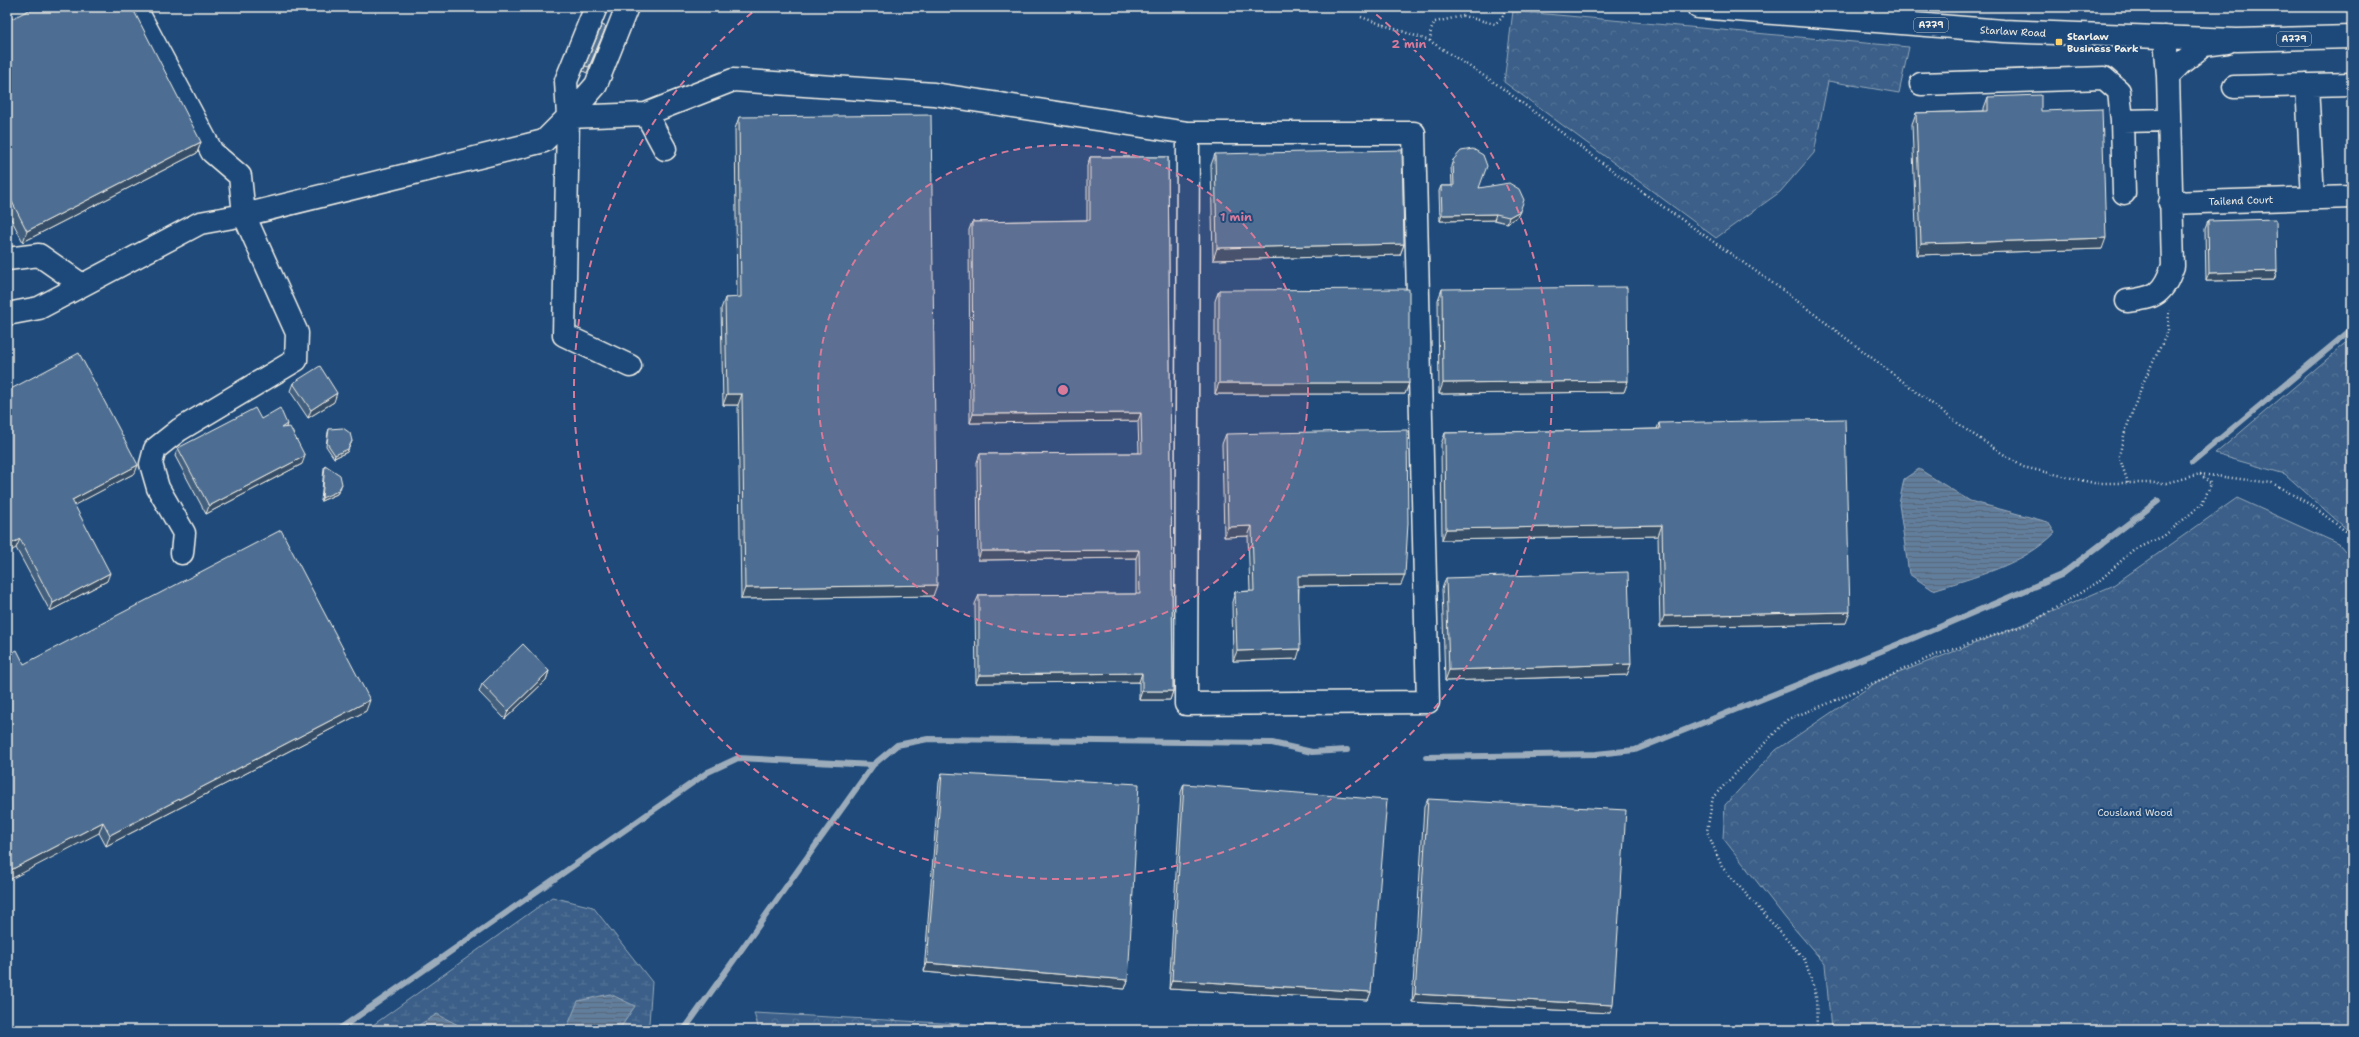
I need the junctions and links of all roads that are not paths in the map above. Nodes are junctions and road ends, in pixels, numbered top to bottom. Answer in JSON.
{"nodes":[{"id":1,"x":25,"y":7,"type":"edge"},
{"id":2,"x":135,"y":7,"type":"edge"},
{"id":3,"x":596,"y":7,"type":"edge"},
{"id":4,"x":627,"y":7,"type":"edge"},
{"id":5,"x":1698,"y":7,"type":"edge"},
{"id":6,"x":7,"y":16,"type":"edge"},
{"id":7,"x":2165,"y":37,"type":"junction"},
{"id":8,"x":2352,"y":37,"type":"edge"},
{"id":9,"x":2237,"y":40,"type":"junction"},
{"id":10,"x":2168,"y":76,"type":"junction"},
{"id":11,"x":1921,"y":84,"type":"dead end"},
{"id":12,"x":2352,"y":84,"type":"edge"},
{"id":13,"x":2307,"y":85,"type":"junction"},
{"id":14,"x":2234,"y":87,"type":"dead end"},
{"id":15,"x":646,"y":114,"type":"junction"},
{"id":16,"x":568,"y":117,"type":"junction"},
{"id":17,"x":2169,"y":120,"type":"junction"},
{"id":18,"x":2122,"y":121,"type":"junction"},
{"id":19,"x":1188,"y":133,"type":"junction"},
{"id":20,"x":665,"y":149,"type":"dead end"},
{"id":21,"x":2124,"y":193,"type":"dead end"},
{"id":22,"x":2352,"y":196,"type":"edge"},
{"id":23,"x":2313,"y":198,"type":"junction"},
{"id":24,"x":2170,"y":203,"type":"junction"},
{"id":25,"x":244,"y":215,"type":"junction"},
{"id":26,"x":7,"y":259,"type":"edge"},
{"id":27,"x":82,"y":285,"type":"junction"},
{"id":28,"x":2127,"y":301,"type":"dead end"},
{"id":29,"x":7,"y":314,"type":"edge"},
{"id":30,"x":630,"y":366,"type":"dead end"},
{"id":31,"x":182,"y":552,"type":"dead end"}],
"edges":[{"from":1,"to":6,"type":"main road"},
{"from":2,"to":25,"type":"main road"},
{"from":3,"to":16,"type":"main road"},
{"from":4,"to":16,"type":"main road"},
{"from":5,"to":7,"type":"main road","name":"Starlaw Road","number":"A779"},
{"from":7,"to":9,"type":"main road","name":"Starlaw Road","number":"A779"},
{"from":7,"to":10,"type":"main road"},
{"from":8,"to":9,"type":"main road","name":"Starlaw Road","number":"A779"},
{"from":9,"to":10,"type":"main road"},
{"from":10,"to":17,"type":"main road"},
{"from":11,"to":18,"type":"main road"},
{"from":12,"to":13,"type":"main road"},
{"from":13,"to":14,"type":"main road"},
{"from":13,"to":23,"type":"main road"},
{"from":15,"to":16,"type":"main road"},
{"from":15,"to":19,"type":"main road"},
{"from":15,"to":20,"type":"main road"},
{"from":16,"to":25,"type":"main road"},
{"from":16,"to":30,"type":"main road"},
{"from":17,"to":18,"type":"main road"},
{"from":17,"to":24,"type":"main road"},
{"from":18,"to":21,"type":"main road"},
{"from":19,"to":19,"type":"main road"},
{"from":22,"to":23,"type":"main road","name":"Tailend Court"},
{"from":23,"to":24,"type":"main road","name":"Tailend Court"},
{"from":24,"to":28,"type":"main road"},
{"from":25,"to":27,"type":"main road"},
{"from":25,"to":31,"type":"main road"},
{"from":26,"to":27,"type":"main road"},
{"from":27,"to":29,"type":"main road"}]}
